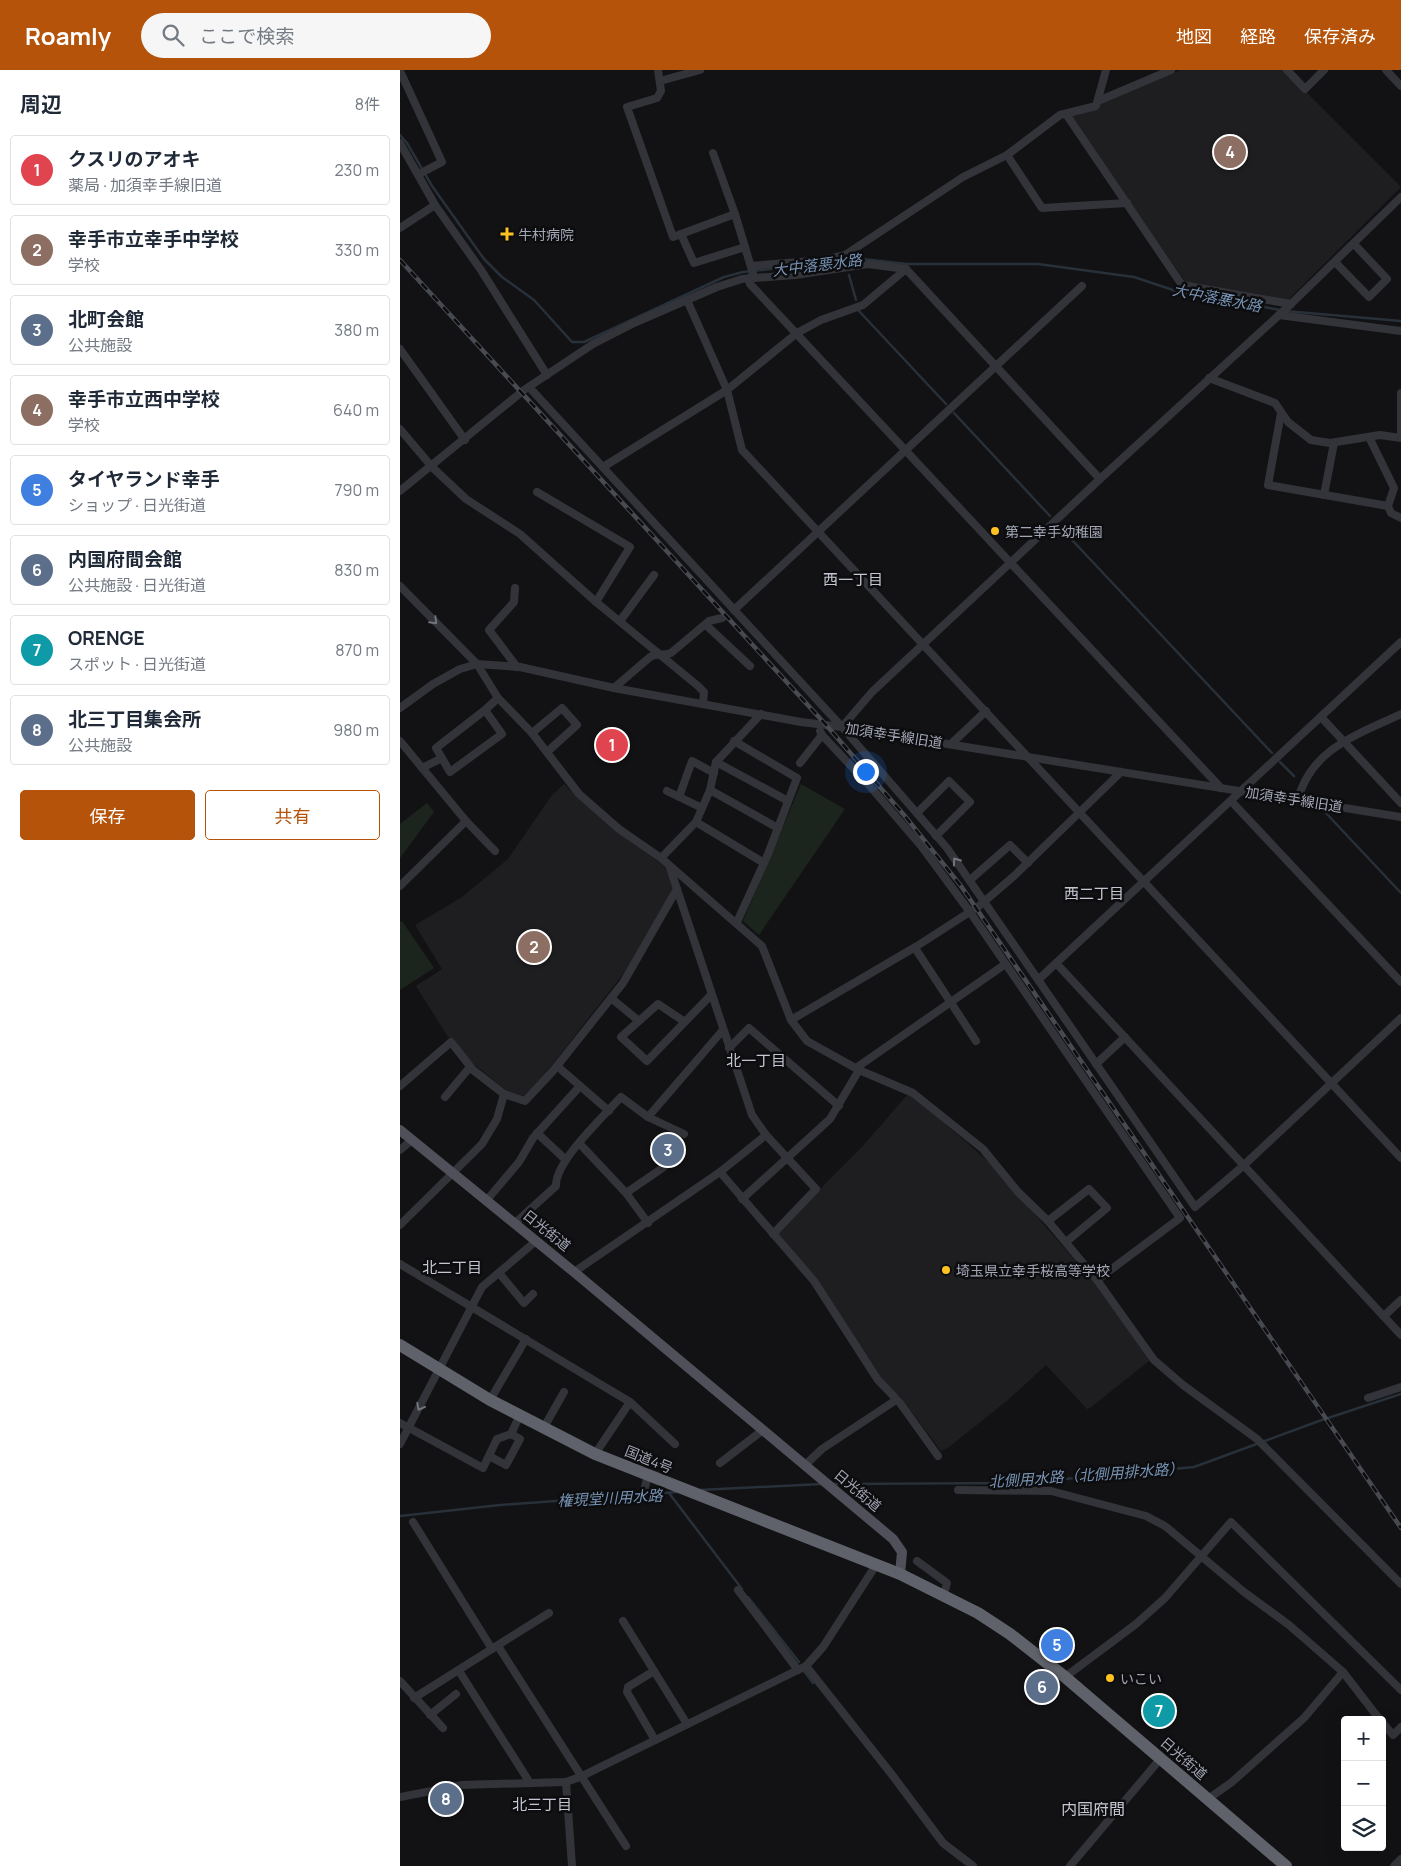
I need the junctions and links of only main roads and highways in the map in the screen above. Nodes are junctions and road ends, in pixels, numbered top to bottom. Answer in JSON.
{"nodes":[{"id":1,"x":400,"y":1130,"type":"edge"},
{"id":2,"x":400,"y":1345,"type":"edge"},
{"id":3,"x":900,"y":1574,"type":"junction"},
{"id":4,"x":1286,"y":1866,"type":"edge"}],
"edges":[{"from":1,"to":3,"type":"main road","name":"日光街道"},
{"from":2,"to":3,"type":"highway","name":"国道4号"},
{"from":3,"to":4,"type":"highway","name":"日光街道"}]}
